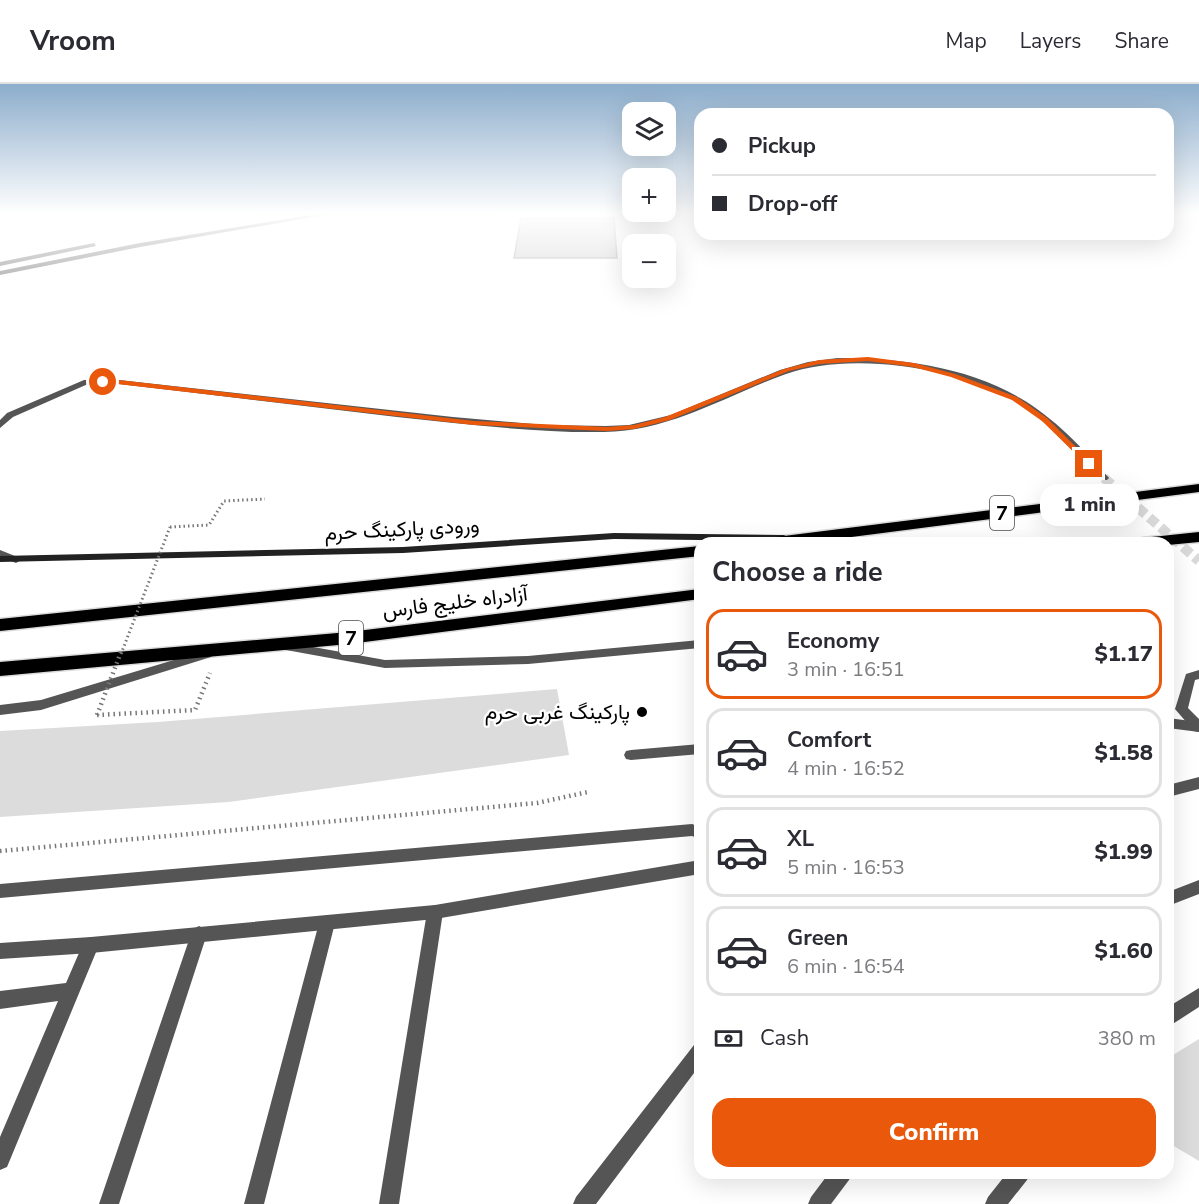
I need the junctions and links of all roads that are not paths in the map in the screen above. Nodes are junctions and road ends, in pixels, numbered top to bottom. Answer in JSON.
{"nodes":[{"id":1,"x":34,"y":266,"type":"edge"},
{"id":2,"x":0,"y":273,"type":"edge"},
{"id":3,"x":0,"y":424,"type":"edge"},
{"id":4,"x":1104,"y":478,"type":"tunnel mouth"},
{"id":5,"x":1199,"y":488,"type":"edge"},
{"id":6,"x":710,"y":537,"type":"edge"},
{"id":7,"x":814,"y":537,"type":"edge"},
{"id":8,"x":1199,"y":537,"type":"edge"},
{"id":9,"x":1174,"y":540,"type":"edge"},
{"id":10,"x":694,"y":552,"type":"edge"},
{"id":11,"x":0,"y":553,"type":"edge"},
{"id":12,"x":0,"y":559,"type":"edge"},
{"id":13,"x":16,"y":560,"type":"junction"},
{"id":14,"x":694,"y":595,"type":"edge"},
{"id":15,"x":0,"y":625,"type":"edge"},
{"id":16,"x":279,"y":645,"type":"junction"},
{"id":17,"x":694,"y":645,"type":"edge"},
{"id":18,"x":220,"y":650,"type":"junction"},
{"id":19,"x":0,"y":669,"type":"edge"},
{"id":20,"x":1199,"y":675,"type":"edge"},
{"id":21,"x":0,"y":710,"type":"edge"},
{"id":22,"x":1174,"y":724,"type":"edge"},
{"id":23,"x":1199,"y":727,"type":"edge"},
{"id":24,"x":694,"y":750,"type":"edge"},
{"id":25,"x":631,"y":755,"type":"dead end"},
{"id":26,"x":1199,"y":783,"type":"edge"},
{"id":27,"x":1174,"y":789,"type":"edge"},
{"id":28,"x":694,"y":831,"type":"edge"},
{"id":29,"x":694,"y":868,"type":"edge"},
{"id":30,"x":1199,"y":887,"type":"edge"},
{"id":31,"x":0,"y":891,"type":"edge"},
{"id":32,"x":1174,"y":897,"type":"edge"},
{"id":33,"x":435,"y":912,"type":"junction"},
{"id":34,"x":327,"y":923,"type":"junction"},
{"id":35,"x":199,"y":934,"type":"junction"},
{"id":36,"x":91,"y":945,"type":"junction"},
{"id":37,"x":0,"y":951,"type":"edge"},
{"id":38,"x":73,"y":991,"type":"junction"},
{"id":39,"x":1199,"y":997,"type":"edge"},
{"id":40,"x":0,"y":1000,"type":"edge"},
{"id":41,"x":1174,"y":1014,"type":"edge"},
{"id":42,"x":694,"y":1059,"type":"edge"},
{"id":43,"x":0,"y":1160,"type":"edge"},
{"id":44,"x":837,"y":1179,"type":"edge"},
{"id":45,"x":1015,"y":1179,"type":"edge"},
{"id":46,"x":109,"y":1204,"type":"edge"},
{"id":47,"x":254,"y":1204,"type":"edge"},
{"id":48,"x":390,"y":1204,"type":"edge"},
{"id":49,"x":584,"y":1204,"type":"edge"},
{"id":50,"x":818,"y":1204,"type":"edge"},
{"id":51,"x":995,"y":1204,"type":"edge"}],
"edges":[{"from":1,"to":2,"type":"street"},
{"from":3,"to":4,"type":"street"},
{"from":5,"to":7,"type":"highway","number":"7"},
{"from":6,"to":13,"type":"main road","name":"ورودی پارکینگ حرم"},
{"from":8,"to":9,"type":"highway"},
{"from":10,"to":15,"type":"highway","name":"آزادراه خلیج فارس","number":"7"},
{"from":11,"to":13,"type":"street"},
{"from":12,"to":13,"type":"main road","name":"ورودی پارکینگ حرم"},
{"from":14,"to":16,"type":"highway","name":"آزادراه خلیج فارس","number":"7"},
{"from":16,"to":17,"type":"street"},
{"from":16,"to":18,"type":"highway","name":"آزادراه خلیج فارس","number":"7"},
{"from":18,"to":19,"type":"highway","name":"آزادراه خلیج فارس","number":"7"},
{"from":18,"to":21,"type":"street"},
{"from":20,"to":23,"type":"street"},
{"from":22,"to":23,"type":"street"},
{"from":24,"to":25,"type":"street"},
{"from":26,"to":27,"type":"street"},
{"from":28,"to":31,"type":"street"},
{"from":29,"to":33,"type":"street"},
{"from":30,"to":32,"type":"street"},
{"from":33,"to":34,"type":"street"},
{"from":33,"to":48,"type":"street"},
{"from":34,"to":35,"type":"street"},
{"from":34,"to":47,"type":"street"},
{"from":35,"to":36,"type":"street"},
{"from":35,"to":46,"type":"street"},
{"from":36,"to":37,"type":"street"},
{"from":36,"to":38,"type":"street"},
{"from":38,"to":40,"type":"street"},
{"from":38,"to":43,"type":"street"},
{"from":39,"to":41,"type":"street"},
{"from":42,"to":49,"type":"street"},
{"from":44,"to":50,"type":"street"},
{"from":45,"to":51,"type":"street"}]}
